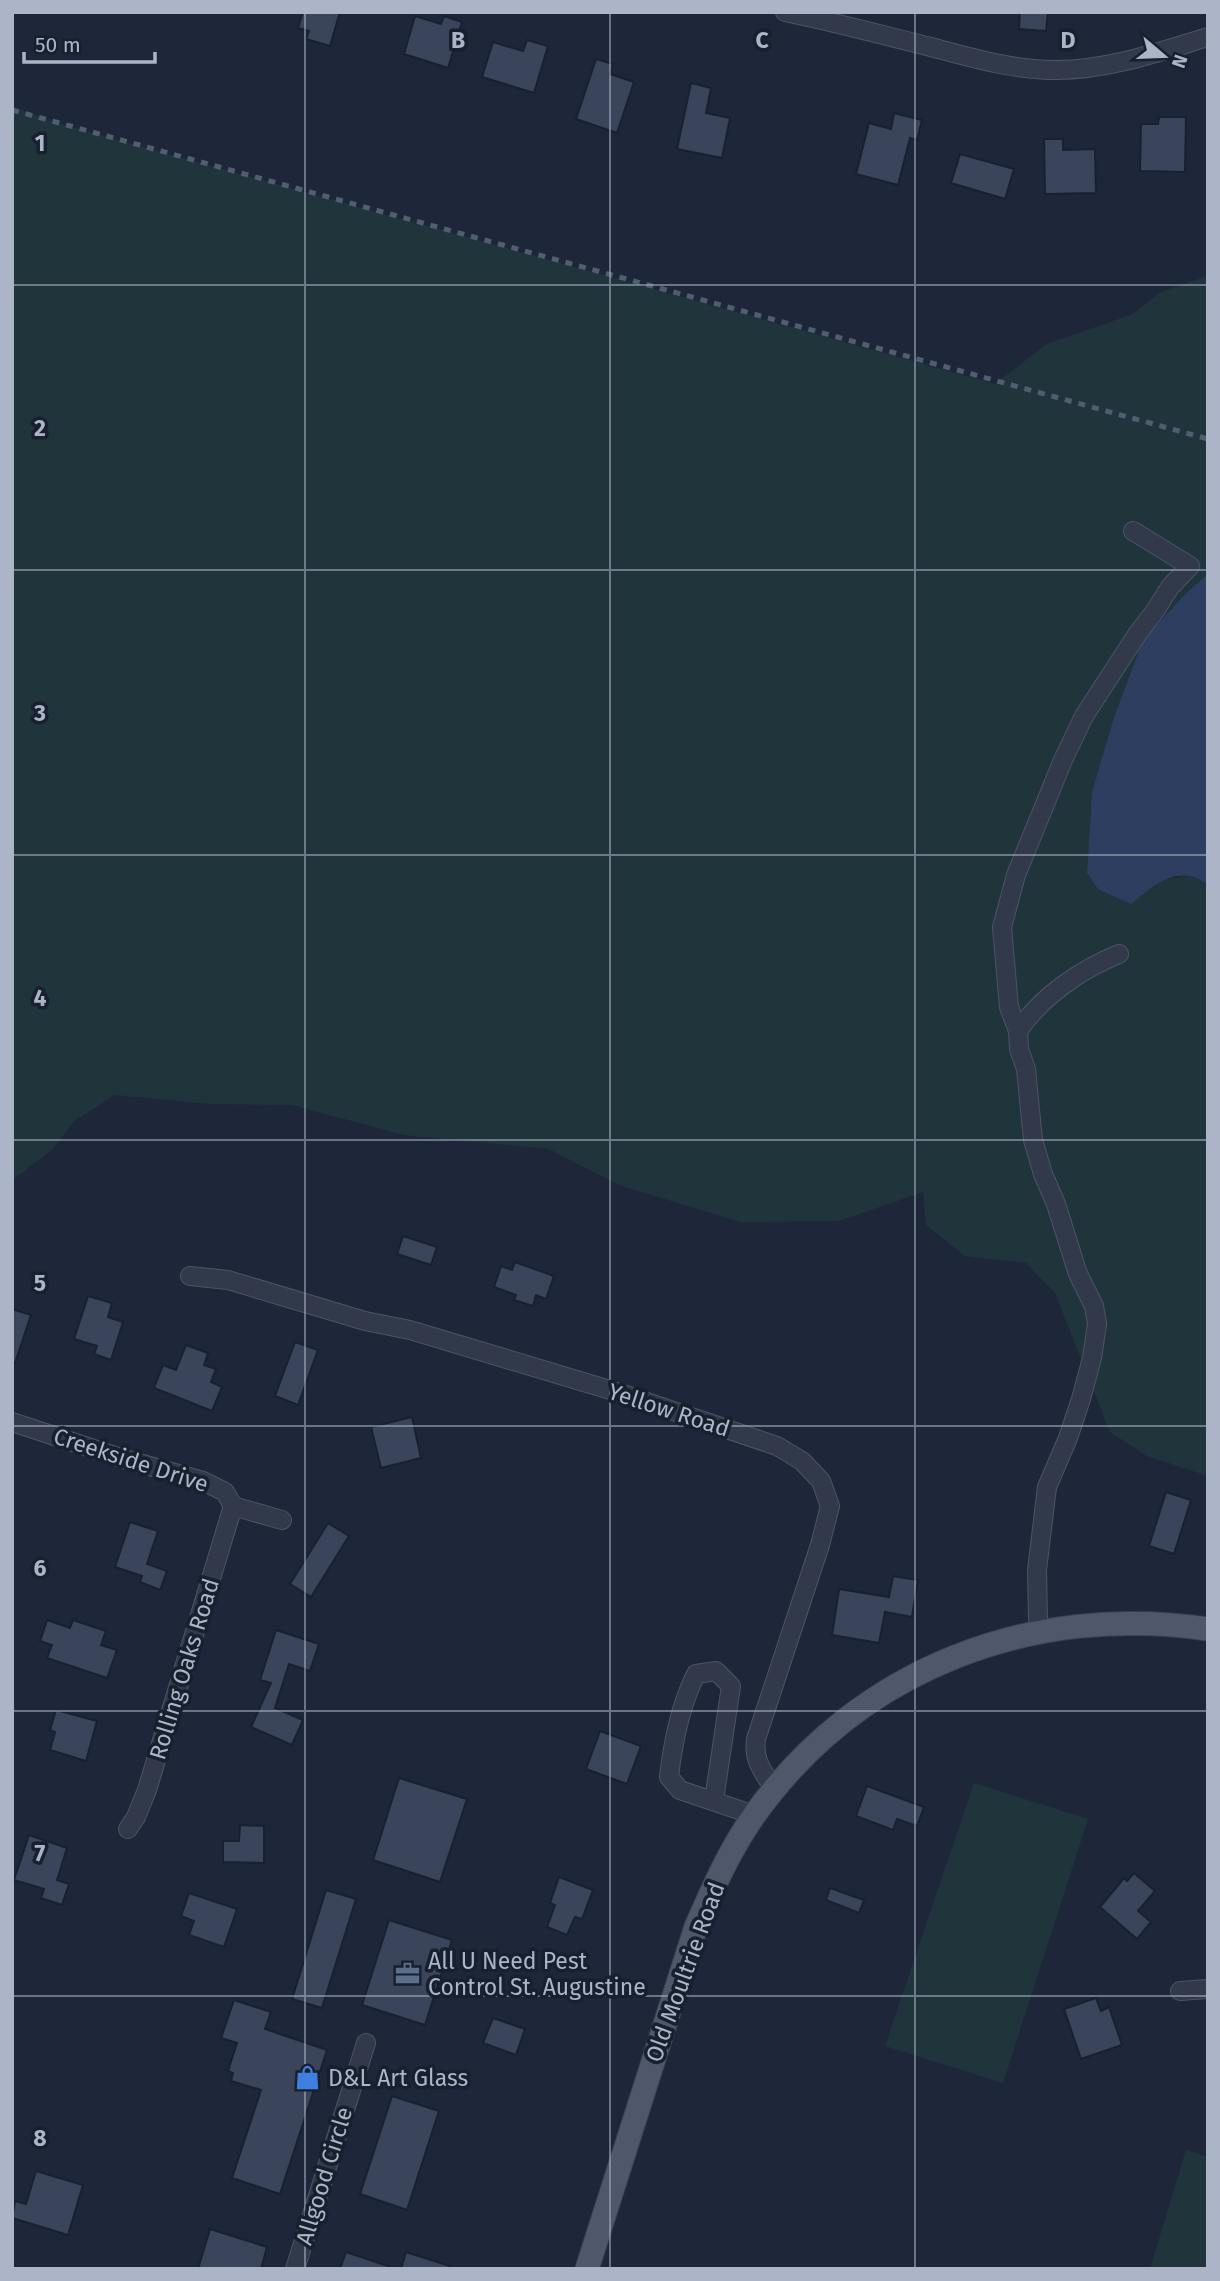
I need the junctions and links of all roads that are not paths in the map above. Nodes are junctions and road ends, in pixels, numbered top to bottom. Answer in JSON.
{"nodes":[{"id":1,"x":785,"y":12,"type":"edge"},
{"id":2,"x":1208,"y":37,"type":"edge"},
{"id":3,"x":1133,"y":531,"type":"dead end"},
{"id":4,"x":1119,"y":954,"type":"dead end"},
{"id":5,"x":1018,"y":1031,"type":"junction"},
{"id":6,"x":190,"y":1276,"type":"dead end"},
{"id":7,"x":12,"y":1422,"type":"edge"},
{"id":8,"x":233,"y":1506,"type":"junction"},
{"id":9,"x":282,"y":1520,"type":"dead end"},
{"id":10,"x":1208,"y":1629,"type":"edge"},
{"id":11,"x":1041,"y":1630,"type":"junction"},
{"id":12,"x":774,"y":1789,"type":"junction"},
{"id":13,"x":714,"y":1800,"type":"junction"},
{"id":14,"x":754,"y":1815,"type":"junction"},
{"id":15,"x":128,"y":1829,"type":"dead end"},
{"id":16,"x":1208,"y":1989,"type":"edge"},
{"id":17,"x":1180,"y":1991,"type":"dead end"},
{"id":18,"x":366,"y":2043,"type":"dead end"},
{"id":19,"x":295,"y":2269,"type":"edge"},
{"id":20,"x":587,"y":2269,"type":"edge"}],
"edges":[{"from":1,"to":2,"type":"street"},
{"from":3,"to":5,"type":"street"},
{"from":4,"to":5,"type":"street"},
{"from":5,"to":11,"type":"street"},
{"from":6,"to":12,"type":"street","name":"Yellow Road"},
{"from":7,"to":8,"type":"street","name":"Creekside Drive"},
{"from":8,"to":9,"type":"street","name":"Creekside Drive"},
{"from":8,"to":15,"type":"street","name":"Rolling Oaks Road"},
{"from":10,"to":11,"type":"main road","name":"Old Moultrie Road"},
{"from":11,"to":12,"type":"main road","name":"Old Moultrie Road"},
{"from":12,"to":14,"type":"main road","name":"Old Moultrie Road"},
{"from":13,"to":13,"type":"street"},
{"from":13,"to":14,"type":"street"},
{"from":14,"to":20,"type":"main road","name":"Old Moultrie Road"},
{"from":16,"to":17,"type":"street"},
{"from":18,"to":19,"type":"street","name":"Allgood Circle"}]}
